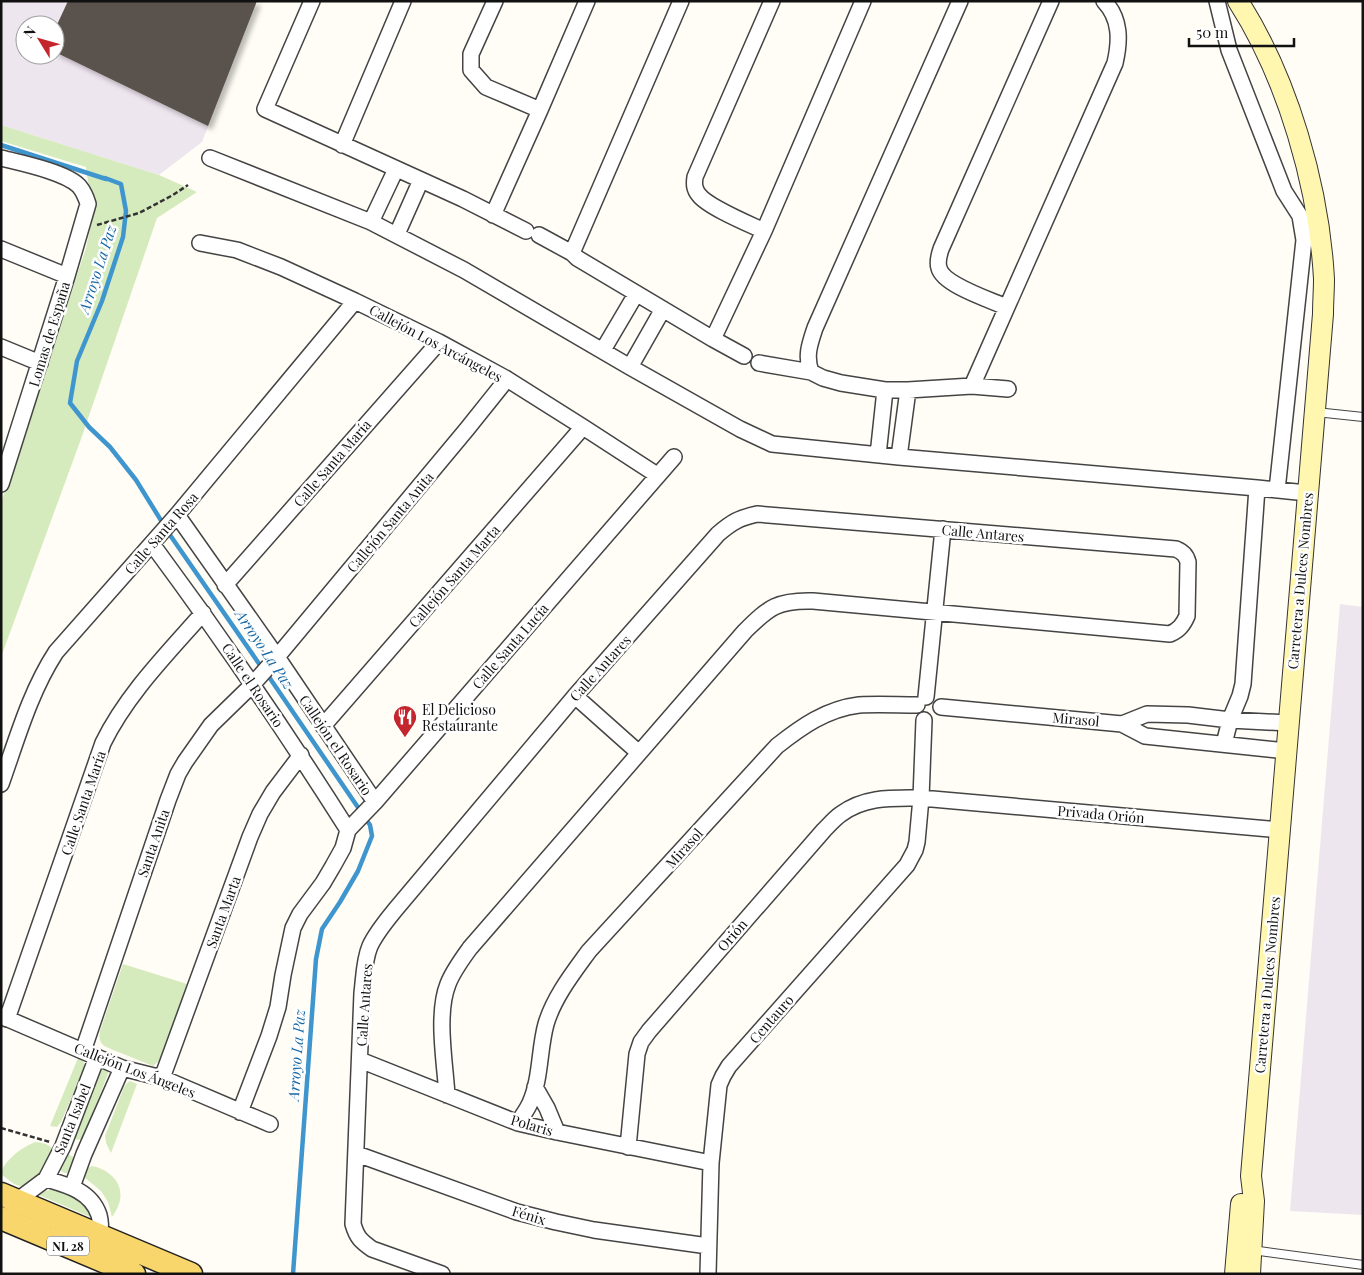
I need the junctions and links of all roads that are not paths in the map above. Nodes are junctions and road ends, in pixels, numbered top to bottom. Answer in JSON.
{"nodes":[{"id":1,"x":312,"y":1,"type":"edge"},
{"id":2,"x":403,"y":1,"type":"edge"},
{"id":3,"x":495,"y":1,"type":"edge"},
{"id":4,"x":587,"y":1,"type":"edge"},
{"id":5,"x":681,"y":1,"type":"edge"},
{"id":6,"x":772,"y":1,"type":"edge"},
{"id":7,"x":863,"y":1,"type":"edge"},
{"id":8,"x":960,"y":1,"type":"edge"},
{"id":9,"x":1051,"y":1,"type":"edge"},
{"id":10,"x":1104,"y":1,"type":"edge"},
{"id":11,"x":1217,"y":1,"type":"edge"},
{"id":12,"x":1238,"y":1,"type":"edge"},
{"id":13,"x":540,"y":110,"type":"junction"},
{"id":14,"x":342,"y":145,"type":"junction"},
{"id":15,"x":1,"y":158,"type":"edge"},
{"id":16,"x":210,"y":158,"type":"dead end"},
{"id":17,"x":396,"y":169,"type":"junction"},
{"id":18,"x":421,"y":180,"type":"junction"},
{"id":19,"x":493,"y":215,"type":"junction"},
{"id":20,"x":372,"y":222,"type":"junction"},
{"id":21,"x":764,"y":231,"type":"junction"},
{"id":22,"x":397,"y":234,"type":"junction"},
{"id":23,"x":200,"y":243,"type":"dead end"},
{"id":24,"x":1,"y":249,"type":"edge"},
{"id":25,"x":572,"y":253,"type":"junction"},
{"id":26,"x":67,"y":276,"type":"junction"},
{"id":27,"x":636,"y":294,"type":"junction"},
{"id":28,"x":355,"y":301,"type":"junction"},
{"id":29,"x":1006,"y":307,"type":"junction"},
{"id":30,"x":663,"y":309,"type":"junction"},
{"id":31,"x":713,"y":339,"type":"junction"},
{"id":32,"x":439,"y":342,"type":"junction"},
{"id":33,"x":1,"y":347,"type":"edge"},
{"id":34,"x":603,"y":350,"type":"junction"},
{"id":35,"x":744,"y":356,"type":"dead end"},
{"id":36,"x":40,"y":363,"type":"junction"},
{"id":37,"x":759,"y":363,"type":"dead end"},
{"id":38,"x":630,"y":367,"type":"junction"},
{"id":39,"x":811,"y":372,"type":"junction"},
{"id":40,"x":507,"y":379,"type":"junction"},
{"id":41,"x":972,"y":386,"type":"junction"},
{"id":42,"x":1008,"y":389,"type":"dead end"},
{"id":43,"x":885,"y":390,"type":"junction"},
{"id":44,"x":908,"y":390,"type":"junction"},
{"id":45,"x":1314,"y":412,"type":"junction"},
{"id":46,"x":1363,"y":417,"type":"edge"},
{"id":47,"x":583,"y":427,"type":"junction"},
{"id":48,"x":6,"y":453,"type":"edge"},
{"id":49,"x":878,"y":455,"type":"junction"},
{"id":50,"x":674,"y":457,"type":"dead end"},
{"id":51,"x":899,"y":457,"type":"junction"},
{"id":52,"x":657,"y":475,"type":"junction"},
{"id":53,"x":1,"y":484,"type":"edge"},
{"id":54,"x":1257,"y":488,"type":"junction"},
{"id":55,"x":1277,"y":490,"type":"junction"},
{"id":56,"x":1308,"y":493,"type":"junction"},
{"id":57,"x":174,"y":519,"type":"junction"},
{"id":58,"x":943,"y":529,"type":"junction"},
{"id":59,"x":155,"y":541,"type":"junction"},
{"id":60,"x":226,"y":585,"type":"junction"},
{"id":61,"x":203,"y":613,"type":"junction"},
{"id":62,"x":935,"y":613,"type":"junction"},
{"id":63,"x":274,"y":660,"type":"junction"},
{"id":64,"x":253,"y":682,"type":"junction"},
{"id":65,"x":575,"y":696,"type":"junction"},
{"id":66,"x":922,"y":701,"type":"junction"},
{"id":67,"x":940,"y":707,"type":"junction"},
{"id":68,"x":924,"y":720,"type":"junction"},
{"id":69,"x":1230,"y":720,"type":"junction"},
{"id":70,"x":1288,"y":723,"type":"junction"},
{"id":71,"x":1122,"y":724,"type":"junction"},
{"id":72,"x":323,"y":726,"type":"junction"},
{"id":73,"x":1224,"y":744,"type":"junction"},
{"id":74,"x":1286,"y":751,"type":"junction"},
{"id":75,"x":639,"y":753,"type":"junction"},
{"id":76,"x":301,"y":755,"type":"junction"},
{"id":77,"x":1,"y":784,"type":"edge"},
{"id":78,"x":921,"y":798,"type":"junction"},
{"id":79,"x":373,"y":804,"type":"junction"},
{"id":80,"x":349,"y":829,"type":"junction"},
{"id":81,"x":1280,"y":830,"type":"junction"},
{"id":82,"x":4,"y":1017,"type":"edge"},
{"id":83,"x":83,"y":1051,"type":"junction"},
{"id":84,"x":97,"y":1057,"type":"junction"},
{"id":85,"x":360,"y":1060,"type":"junction"},
{"id":86,"x":122,"y":1068,"type":"junction"},
{"id":87,"x":162,"y":1078,"type":"junction"},
{"id":88,"x":535,"y":1087,"type":"junction"},
{"id":89,"x":448,"y":1095,"type":"junction"},
{"id":90,"x":240,"y":1112,"type":"junction"},
{"id":91,"x":518,"y":1123,"type":"junction"},
{"id":92,"x":270,"y":1124,"type":"dead end"},
{"id":93,"x":557,"y":1132,"type":"junction"},
{"id":94,"x":63,"y":1146,"type":"junction"},
{"id":95,"x":628,"y":1147,"type":"junction"},
{"id":96,"x":84,"y":1154,"type":"junction"},
{"id":97,"x":357,"y":1154,"type":"junction"},
{"id":98,"x":711,"y":1163,"type":"junction"},
{"id":99,"x":1250,"y":1176,"type":"junction"},
{"id":100,"x":46,"y":1179,"type":"junction"},
{"id":101,"x":72,"y":1187,"type":"junction"},
{"id":102,"x":8,"y":1195,"type":"edge"},
{"id":103,"x":1,"y":1218,"type":"edge"},
{"id":104,"x":26,"y":1229,"type":"junction"},
{"id":105,"x":98,"y":1234,"type":"junction"},
{"id":106,"x":708,"y":1246,"type":"junction"},
{"id":107,"x":76,"y":1250,"type":"junction"},
{"id":108,"x":1252,"y":1250,"type":"junction"},
{"id":109,"x":1363,"y":1265,"type":"edge"},
{"id":110,"x":134,"y":1274,"type":"edge"},
{"id":111,"x":191,"y":1274,"type":"edge"},
{"id":112,"x":442,"y":1274,"type":"edge"},
{"id":113,"x":708,"y":1274,"type":"edge"},
{"id":114,"x":1235,"y":1274,"type":"edge"},
{"id":115,"x":1250,"y":1274,"type":"edge"}],
"edges":[{"from":1,"to":14,"type":"street"},
{"from":2,"to":14,"type":"street"},
{"from":3,"to":13,"type":"street"},
{"from":4,"to":13,"type":"street"},
{"from":5,"to":25,"type":"street"},
{"from":6,"to":21,"type":"street"},
{"from":7,"to":21,"type":"street"},
{"from":8,"to":39,"type":"street"},
{"from":9,"to":29,"type":"street"},
{"from":10,"to":29,"type":"street"},
{"from":11,"to":55,"type":"street"},
{"from":12,"to":45,"type":"main road","name":"Carretera a Dulces Nombres"},
{"from":13,"to":19,"type":"street"},
{"from":14,"to":17,"type":"street"},
{"from":15,"to":26,"type":"street","name":"Lomas de España"},
{"from":16,"to":20,"type":"street"},
{"from":17,"to":18,"type":"street"},
{"from":17,"to":20,"type":"street"},
{"from":18,"to":19,"type":"street"},
{"from":18,"to":22,"type":"street"},
{"from":19,"to":25,"type":"street"},
{"from":20,"to":22,"type":"street"},
{"from":21,"to":31,"type":"street"},
{"from":22,"to":34,"type":"street"},
{"from":23,"to":28,"type":"street","name":"Callejón Los Arcángeles"},
{"from":24,"to":26,"type":"street"},
{"from":25,"to":27,"type":"street"},
{"from":26,"to":36,"type":"street","name":"Lomas de España"},
{"from":27,"to":30,"type":"street"},
{"from":27,"to":34,"type":"street"},
{"from":28,"to":32,"type":"street","name":"Callejón Los Arcángeles"},
{"from":28,"to":57,"type":"street","name":"Calle Santa Rosa"},
{"from":29,"to":41,"type":"street"},
{"from":30,"to":31,"type":"street"},
{"from":30,"to":38,"type":"street"},
{"from":31,"to":35,"type":"street"},
{"from":32,"to":40,"type":"street","name":"Callejón Los Arcángeles"},
{"from":32,"to":60,"type":"street","name":"Calle Santa María"},
{"from":33,"to":36,"type":"street"},
{"from":34,"to":38,"type":"street"},
{"from":36,"to":48,"type":"street","name":"Lomas de España"},
{"from":37,"to":39,"type":"street"},
{"from":38,"to":49,"type":"street"},
{"from":39,"to":43,"type":"street"},
{"from":40,"to":47,"type":"street","name":"Callejón Los Arcángeles"},
{"from":40,"to":63,"type":"street","name":"Callejón Santa Anita"},
{"from":41,"to":42,"type":"street"},
{"from":41,"to":44,"type":"street"},
{"from":43,"to":44,"type":"street"},
{"from":43,"to":49,"type":"street"},
{"from":44,"to":51,"type":"street"},
{"from":45,"to":46,"type":"lane"},
{"from":45,"to":56,"type":"main road","name":"Carretera a Dulces Nombres"},
{"from":47,"to":52,"type":"street","name":"Callejón Los Arcángeles"},
{"from":47,"to":72,"type":"street","name":"Callejón Santa Marta"},
{"from":48,"to":53,"type":"street","name":"Lomas de España"},
{"from":49,"to":51,"type":"street"},
{"from":50,"to":52,"type":"street","name":"Calle Santa Lucía"},
{"from":51,"to":54,"type":"street"},
{"from":52,"to":79,"type":"street","name":"Calle Santa Lucía"},
{"from":54,"to":55,"type":"street"},
{"from":54,"to":69,"type":"street"},
{"from":55,"to":56,"type":"street"},
{"from":56,"to":70,"type":"main road","name":"Carretera a Dulces Nombres"},
{"from":57,"to":59,"type":"street","name":"Calle Santa Rosa"},
{"from":57,"to":60,"type":"street","name":"Callejón el Rosario"},
{"from":58,"to":62,"type":"street"},
{"from":58,"to":62,"type":"street","name":"Calle Antares"},
{"from":58,"to":65,"type":"street","name":"Calle Antares"},
{"from":59,"to":61,"type":"street","name":"Calle el Rosario"},
{"from":59,"to":77,"type":"street","name":"Calle Santa Rosa"},
{"from":60,"to":63,"type":"street","name":"Callejón el Rosario"},
{"from":61,"to":64,"type":"street","name":"Calle el Rosario"},
{"from":61,"to":82,"type":"street","name":"Calle Santa María"},
{"from":62,"to":66,"type":"street"},
{"from":62,"to":75,"type":"street"},
{"from":63,"to":64,"type":"street","name":"Santa Anita"},
{"from":63,"to":72,"type":"street","name":"Callejón el Rosario"},
{"from":64,"to":76,"type":"street","name":"Calle el Rosario"},
{"from":64,"to":83,"type":"street","name":"Santa Anita"},
{"from":65,"to":75,"type":"street"},
{"from":65,"to":85,"type":"street","name":"Calle Antares"},
{"from":66,"to":67,"type":"street"},
{"from":66,"to":68,"type":"street"},
{"from":66,"to":88,"type":"street","name":"Mirasol"},
{"from":67,"to":68,"type":"street"},
{"from":67,"to":71,"type":"street","name":"Mirasol"},
{"from":68,"to":78,"type":"street","name":"Centauro"},
{"from":69,"to":70,"type":"street","name":"Mirasol"},
{"from":69,"to":71,"type":"street","name":"Mirasol"},
{"from":69,"to":73,"type":"street"},
{"from":70,"to":74,"type":"main road","name":"Carretera a Dulces Nombres"},
{"from":71,"to":73,"type":"street","name":"Mirasol"},
{"from":72,"to":79,"type":"street","name":"Callejón el Rosario"},
{"from":73,"to":74,"type":"street","name":"Mirasol"},
{"from":74,"to":81,"type":"main road","name":"Carretera a Dulces Nombres"},
{"from":75,"to":89,"type":"street"},
{"from":76,"to":80,"type":"street","name":"Calle el Rosario"},
{"from":76,"to":87,"type":"street","name":"Santa Marta"},
{"from":78,"to":81,"type":"street","name":"Privada Orión"},
{"from":78,"to":95,"type":"street","name":"Orión"},
{"from":78,"to":98,"type":"street","name":"Centauro"},
{"from":79,"to":80,"type":"street","name":"Calle Santa Lucía"},
{"from":80,"to":90,"type":"street","name":"Calle Santa Lucía"},
{"from":81,"to":99,"type":"main road","name":"Carretera a Dulces Nombres"},
{"from":82,"to":83,"type":"street","name":"Callejón Los Ángeles"},
{"from":83,"to":84,"type":"street","name":"Callejón Los Ángeles"},
{"from":84,"to":86,"type":"street","name":"Callejón Los Ángeles"},
{"from":84,"to":94,"type":"street","name":"Santa Isabel"},
{"from":85,"to":89,"type":"street","name":"Polaris"},
{"from":85,"to":97,"type":"street","name":"Calle Antares"},
{"from":86,"to":87,"type":"street","name":"Callejón Los Ángeles"},
{"from":86,"to":96,"type":"street","name":"Santa Isabel"},
{"from":87,"to":90,"type":"street","name":"Callejón Los Ángeles"},
{"from":88,"to":91,"type":"street","name":"Mirasol"},
{"from":88,"to":93,"type":"street"},
{"from":89,"to":91,"type":"street","name":"Polaris"},
{"from":90,"to":92,"type":"street","name":"Callejón Los Ángeles"},
{"from":91,"to":93,"type":"street","name":"Polaris"},
{"from":93,"to":95,"type":"street","name":"Polaris"},
{"from":94,"to":96,"type":"street"},
{"from":94,"to":100,"type":"street","name":"Santa Isabel"},
{"from":95,"to":98,"type":"street","name":"Polaris"},
{"from":96,"to":101,"type":"street","name":"Santa Isabel"},
{"from":97,"to":106,"type":"street","name":"Fénix"},
{"from":97,"to":112,"type":"street","name":"Calle Antares"},
{"from":98,"to":106,"type":"street","name":"Centauro"},
{"from":99,"to":108,"type":"main road","name":"Carretera a Dulces Nombres"},
{"from":99,"to":114,"type":"main road","name":"Carretera a Dulces Nombres"},
{"from":100,"to":101,"type":"street"},
{"from":100,"to":102,"type":"street","name":"Santa Isabel"},
{"from":101,"to":105,"type":"street"},
{"from":102,"to":104,"type":"street"},
{"from":102,"to":105,"type":"main road"},
{"from":103,"to":104,"type":"main road","number":"NL 28"},
{"from":104,"to":107,"type":"main road","number":"NL 28"},
{"from":105,"to":107,"type":"street"},
{"from":105,"to":111,"type":"main road"},
{"from":106,"to":113,"type":"street","name":"Centauro"},
{"from":107,"to":110,"type":"main road","number":"NL 28"},
{"from":108,"to":109,"type":"lane"},
{"from":108,"to":115,"type":"main road","name":"Carretera a Dulces Nombres"}]}
